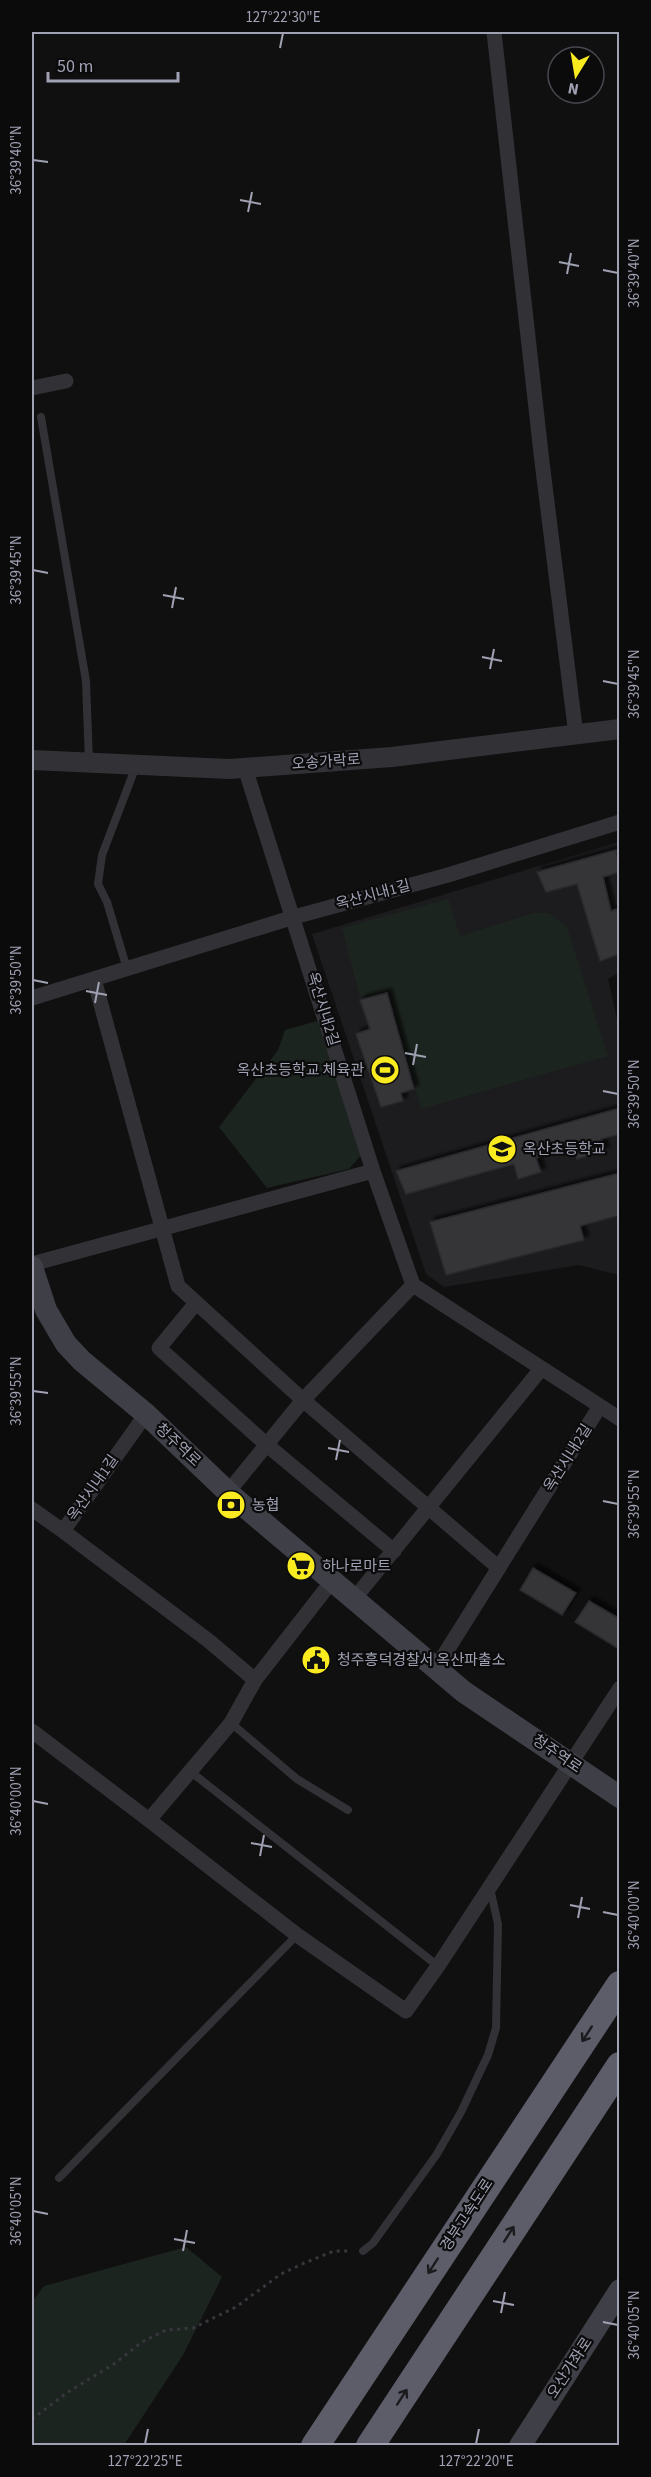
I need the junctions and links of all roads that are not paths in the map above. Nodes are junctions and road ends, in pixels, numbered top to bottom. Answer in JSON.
{"nodes":[{"id":1,"x":494,"y":32,"type":"edge"},
{"id":2,"x":66,"y":381,"type":"dead end"},
{"id":3,"x":32,"y":388,"type":"edge"},
{"id":4,"x":41,"y":417,"type":"dead end"},
{"id":5,"x":620,"y":729,"type":"edge"},
{"id":6,"x":576,"y":735,"type":"junction"},
{"id":7,"x":32,"y":760,"type":"edge"},
{"id":8,"x":89,"y":763,"type":"junction"},
{"id":9,"x":136,"y":765,"type":"junction"},
{"id":10,"x":245,"y":768,"type":"junction"},
{"id":11,"x":620,"y":822,"type":"edge"},
{"id":12,"x":294,"y":917,"type":"junction"},
{"id":13,"x":127,"y":969,"type":"junction"},
{"id":14,"x":94,"y":979,"type":"junction"},
{"id":15,"x":32,"y":998,"type":"edge"},
{"id":16,"x":374,"y":1171,"type":"junction"},
{"id":17,"x":162,"y":1228,"type":"junction"},
{"id":18,"x":32,"y":1266,"type":"edge"},
{"id":19,"x":413,"y":1285,"type":"junction"},
{"id":20,"x":196,"y":1303,"type":"junction"},
{"id":21,"x":541,"y":1370,"type":"junction"},
{"id":22,"x":303,"y":1400,"type":"junction"},
{"id":23,"x":600,"y":1406,"type":"junction"},
{"id":24,"x":146,"y":1414,"type":"junction"},
{"id":25,"x":620,"y":1419,"type":"edge"},
{"id":26,"x":267,"y":1445,"type":"junction"},
{"id":27,"x":228,"y":1492,"type":"junction"},
{"id":28,"x":429,"y":1508,"type":"junction"},
{"id":29,"x":32,"y":1509,"type":"edge"},
{"id":30,"x":63,"y":1531,"type":"junction"},
{"id":31,"x":394,"y":1551,"type":"junction"},
{"id":32,"x":498,"y":1568,"type":"junction"},
{"id":33,"x":332,"y":1581,"type":"junction"},
{"id":34,"x":354,"y":1599,"type":"junction"},
{"id":35,"x":436,"y":1668,"type":"junction"},
{"id":36,"x":255,"y":1680,"type":"junction"},
{"id":37,"x":620,"y":1688,"type":"edge"},
{"id":38,"x":231,"y":1723,"type":"junction"},
{"id":39,"x":32,"y":1731,"type":"edge"},
{"id":40,"x":569,"y":1763,"type":"junction"},
{"id":41,"x":191,"y":1772,"type":"junction"},
{"id":42,"x":620,"y":1797,"type":"edge"},
{"id":43,"x":348,"y":1810,"type":"dead end"},
{"id":44,"x":149,"y":1820,"type":"junction"},
{"id":45,"x":490,"y":1887,"type":"junction"},
{"id":46,"x":297,"y":1935,"type":"junction"},
{"id":47,"x":438,"y":1966,"type":"junction"},
{"id":48,"x":620,"y":1985,"type":"edge"},
{"id":49,"x":620,"y":2066,"type":"edge"},
{"id":50,"x":60,"y":2178,"type":"dead end"},
{"id":51,"x":363,"y":2251,"type":"road end"},
{"id":52,"x":620,"y":2289,"type":"edge"},
{"id":53,"x":315,"y":2445,"type":"edge"},
{"id":54,"x":370,"y":2445,"type":"edge"},
{"id":55,"x":520,"y":2445,"type":"edge"}],
"edges":[{"from":1,"to":6,"type":"street"},
{"from":2,"to":3,"type":"street"},
{"from":4,"to":8,"type":"lane"},
{"from":5,"to":6,"type":"street","name":"오송가락로"},
{"from":6,"to":10,"type":"street","name":"오송가락로"},
{"from":7,"to":8,"type":"street","name":"오송가락로"},
{"from":8,"to":9,"type":"street","name":"오송가락로"},
{"from":9,"to":10,"type":"street","name":"오송가락로"},
{"from":9,"to":13,"type":"lane"},
{"from":10,"to":12,"type":"street","name":"옥산시내2길"},
{"from":11,"to":12,"type":"street","name":"옥산시내1길"},
{"from":12,"to":13,"type":"street","name":"옥산시내1길"},
{"from":12,"to":16,"type":"street","name":"옥산시내2길"},
{"from":13,"to":14,"type":"street","name":"옥산시내1길"},
{"from":14,"to":15,"type":"street","name":"옥산시내1길"},
{"from":14,"to":17,"type":"street"},
{"from":16,"to":17,"type":"street"},
{"from":16,"to":19,"type":"street","name":"옥산시내2길"},
{"from":17,"to":18,"type":"street"},
{"from":17,"to":20,"type":"street"},
{"from":18,"to":24,"type":"main road","name":"청주역로"},
{"from":19,"to":21,"type":"street"},
{"from":19,"to":22,"type":"street"},
{"from":20,"to":22,"type":"street"},
{"from":20,"to":26,"type":"street"},
{"from":21,"to":23,"type":"street"},
{"from":21,"to":28,"type":"street"},
{"from":22,"to":26,"type":"street"},
{"from":22,"to":28,"type":"street"},
{"from":23,"to":25,"type":"street"},
{"from":23,"to":32,"type":"street","name":"옥산시내2길"},
{"from":24,"to":27,"type":"main road","name":"청주역로"},
{"from":24,"to":30,"type":"street","name":"옥산시내1길"},
{"from":26,"to":27,"type":"street"},
{"from":26,"to":31,"type":"street"},
{"from":27,"to":33,"type":"main road","name":"청주역로"},
{"from":28,"to":31,"type":"street"},
{"from":28,"to":32,"type":"street"},
{"from":29,"to":30,"type":"street","name":"옥산시내1길"},
{"from":30,"to":36,"type":"street"},
{"from":31,"to":34,"type":"street"},
{"from":32,"to":35,"type":"street","name":"옥산시내2길"},
{"from":33,"to":34,"type":"main road","name":"청주역로"},
{"from":33,"to":36,"type":"street"},
{"from":34,"to":35,"type":"main road","name":"청주역로"},
{"from":35,"to":40,"type":"main road","name":"청주역로"},
{"from":36,"to":38,"type":"street"},
{"from":37,"to":40,"type":"street"},
{"from":38,"to":41,"type":"street"},
{"from":38,"to":43,"type":"lane"},
{"from":39,"to":44,"type":"street"},
{"from":40,"to":42,"type":"main road","name":"청주역로"},
{"from":40,"to":45,"type":"street"},
{"from":41,"to":44,"type":"street"},
{"from":41,"to":47,"type":"lane"},
{"from":44,"to":46,"type":"street"},
{"from":45,"to":47,"type":"street"},
{"from":45,"to":51,"type":"lane"},
{"from":46,"to":47,"type":"street"},
{"from":46,"to":50,"type":"lane"},
{"from":48,"to":53,"type":"highway","name":"경부고속도로","one_way":true},
{"from":54,"to":49,"type":"highway","one_way":true},
{"from":52,"to":55,"type":"main road","name":"오산가좌로"}]}
